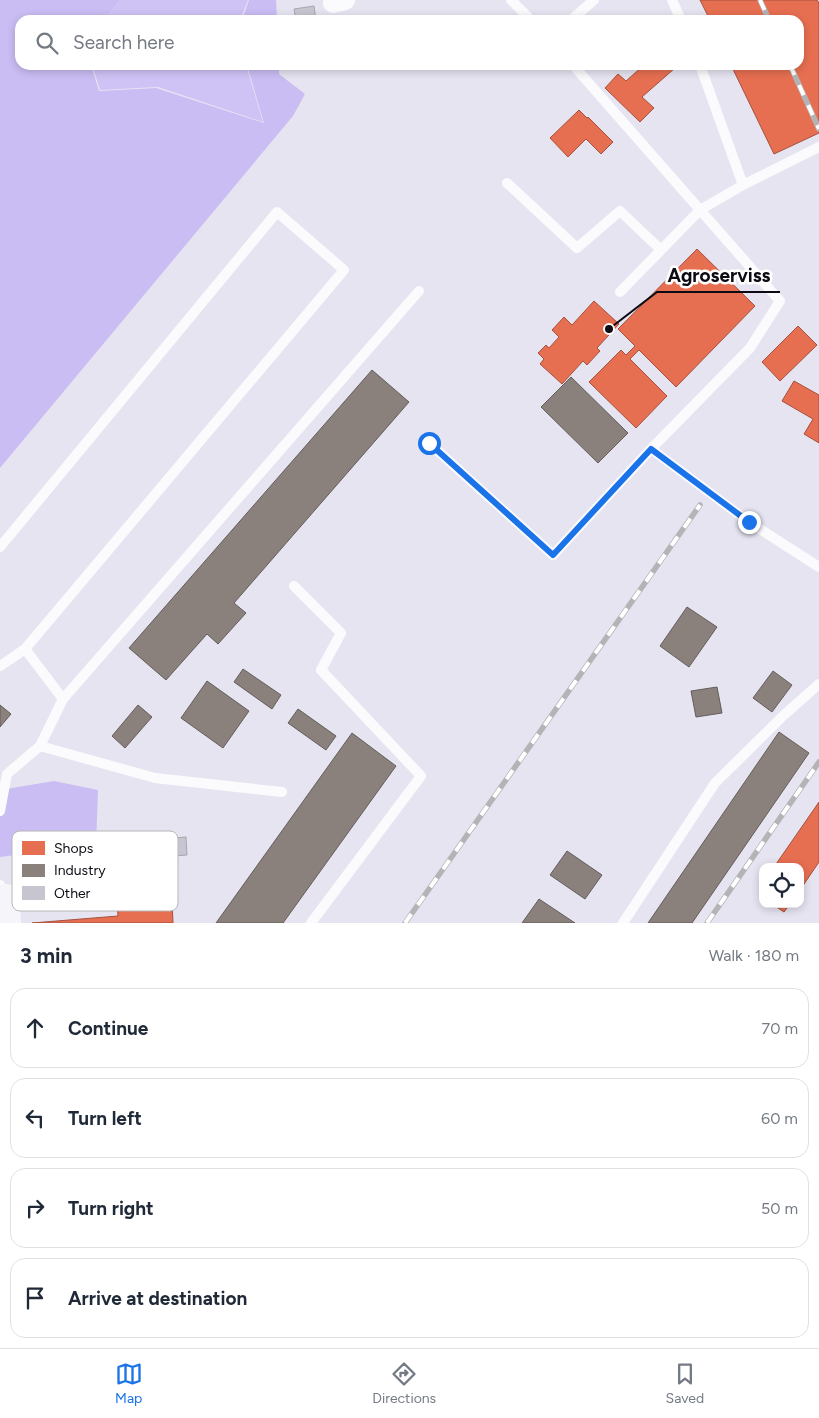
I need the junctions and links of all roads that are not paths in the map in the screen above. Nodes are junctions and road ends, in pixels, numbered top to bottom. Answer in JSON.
{"nodes":[{"id":1,"x":511,"y":0,"type":"edge"},
{"id":2,"x":594,"y":0,"type":"edge"},
{"id":3,"x":672,"y":0,"type":"edge"},
{"id":4,"x":526,"y":15,"type":"edge"},
{"id":5,"x":577,"y":15,"type":"edge"},
{"id":6,"x":679,"y":15,"type":"edge"},
{"id":7,"x":577,"y":70,"type":"edge"},
{"id":8,"x":702,"y":70,"type":"edge"},
{"id":9,"x":819,"y":147,"type":"edge"},
{"id":10,"x":507,"y":183,"type":"dead end"},
{"id":11,"x":743,"y":185,"type":"junction"},
{"id":12,"x":700,"y":210,"type":"junction"},
{"id":13,"x":661,"y":250,"type":"junction"},
{"id":14,"x":418,"y":291,"type":"dead end"},
{"id":15,"x":620,"y":292,"type":"dead end"},
{"id":16,"x":429,"y":443,"type":"dead end"},
{"id":17,"x":651,"y":449,"type":"junction"},
{"id":18,"x":0,"y":547,"type":"edge"},
{"id":19,"x":819,"y":567,"type":"edge"},
{"id":20,"x":294,"y":586,"type":"dead end"},
{"id":21,"x":26,"y":650,"type":"junction"},
{"id":22,"x":0,"y":666,"type":"edge"},
{"id":23,"x":819,"y":684,"type":"edge"},
{"id":24,"x":63,"y":699,"type":"junction"},
{"id":25,"x":40,"y":746,"type":"junction"},
{"id":26,"x":282,"y":792,"type":"dead end"},
{"id":27,"x":0,"y":811,"type":"edge"},
{"id":28,"x":311,"y":923,"type":"edge"},
{"id":29,"x":623,"y":923,"type":"edge"}],
"edges":[{"from":1,"to":4,"type":"lane"},
{"from":2,"to":5,"type":"lane"},
{"from":3,"to":6,"type":"lane"},
{"from":7,"to":12,"type":"lane"},
{"from":8,"to":11,"type":"lane"},
{"from":9,"to":11,"type":"lane"},
{"from":10,"to":13,"type":"lane"},
{"from":11,"to":12,"type":"lane"},
{"from":12,"to":13,"type":"lane"},
{"from":12,"to":17,"type":"lane"},
{"from":13,"to":15,"type":"lane"},
{"from":14,"to":24,"type":"lane"},
{"from":16,"to":17,"type":"lane"},
{"from":17,"to":19,"type":"lane"},
{"from":18,"to":21,"type":"lane"},
{"from":20,"to":28,"type":"lane"},
{"from":21,"to":22,"type":"lane"},
{"from":21,"to":24,"type":"lane"},
{"from":23,"to":29,"type":"lane"},
{"from":24,"to":25,"type":"lane"},
{"from":25,"to":26,"type":"lane"},
{"from":25,"to":27,"type":"lane"}]}
